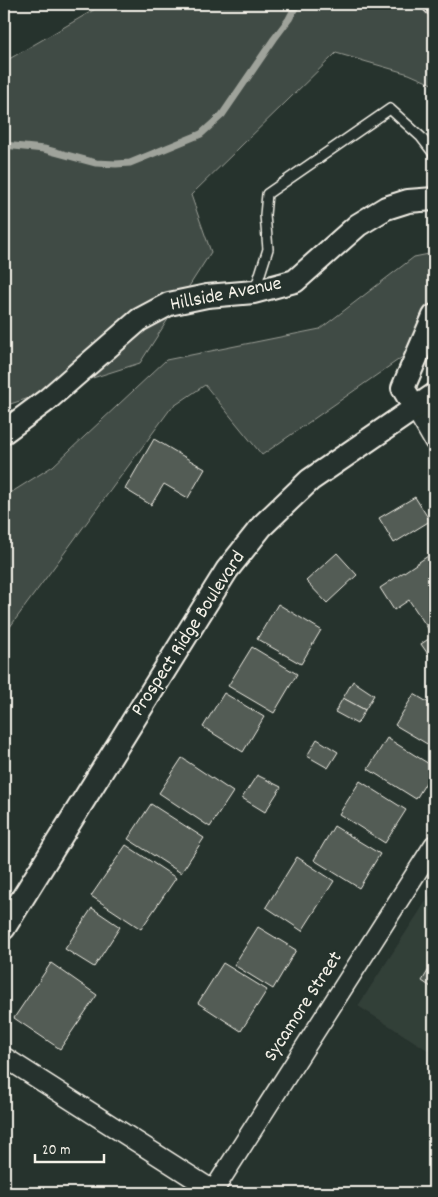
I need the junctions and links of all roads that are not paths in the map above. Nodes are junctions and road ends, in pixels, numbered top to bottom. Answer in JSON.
{"nodes":[{"id":1,"x":434,"y":154,"type":"edge"},
{"id":2,"x":434,"y":199,"type":"edge"},
{"id":3,"x":254,"y":292,"type":"junction"},
{"id":4,"x":434,"y":316,"type":"edge"},
{"id":5,"x":434,"y":395,"type":"edge"},
{"id":6,"x":415,"y":408,"type":"junction"},
{"id":7,"x":4,"y":432,"type":"edge"},
{"id":8,"x":434,"y":441,"type":"edge"},
{"id":9,"x":434,"y":845,"type":"edge"},
{"id":10,"x":4,"y":928,"type":"edge"},
{"id":11,"x":4,"y":1056,"type":"edge"},
{"id":12,"x":214,"y":1192,"type":"edge"}],
"edges":[{"from":1,"to":3,"type":"lane"},
{"from":2,"to":3,"type":"street","name":"Hillside Avenue"},
{"from":3,"to":7,"type":"street","name":"Hillside Avenue"},
{"from":4,"to":6,"type":"street"},
{"from":5,"to":6,"type":"street","name":"Prospect Ridge Boulevard"},
{"from":6,"to":8,"type":"street"},
{"from":6,"to":10,"type":"street","name":"Prospect Ridge Boulevard"},
{"from":9,"to":12,"type":"street","name":"Sycamore Street"},
{"from":11,"to":12,"type":"street"}]}
